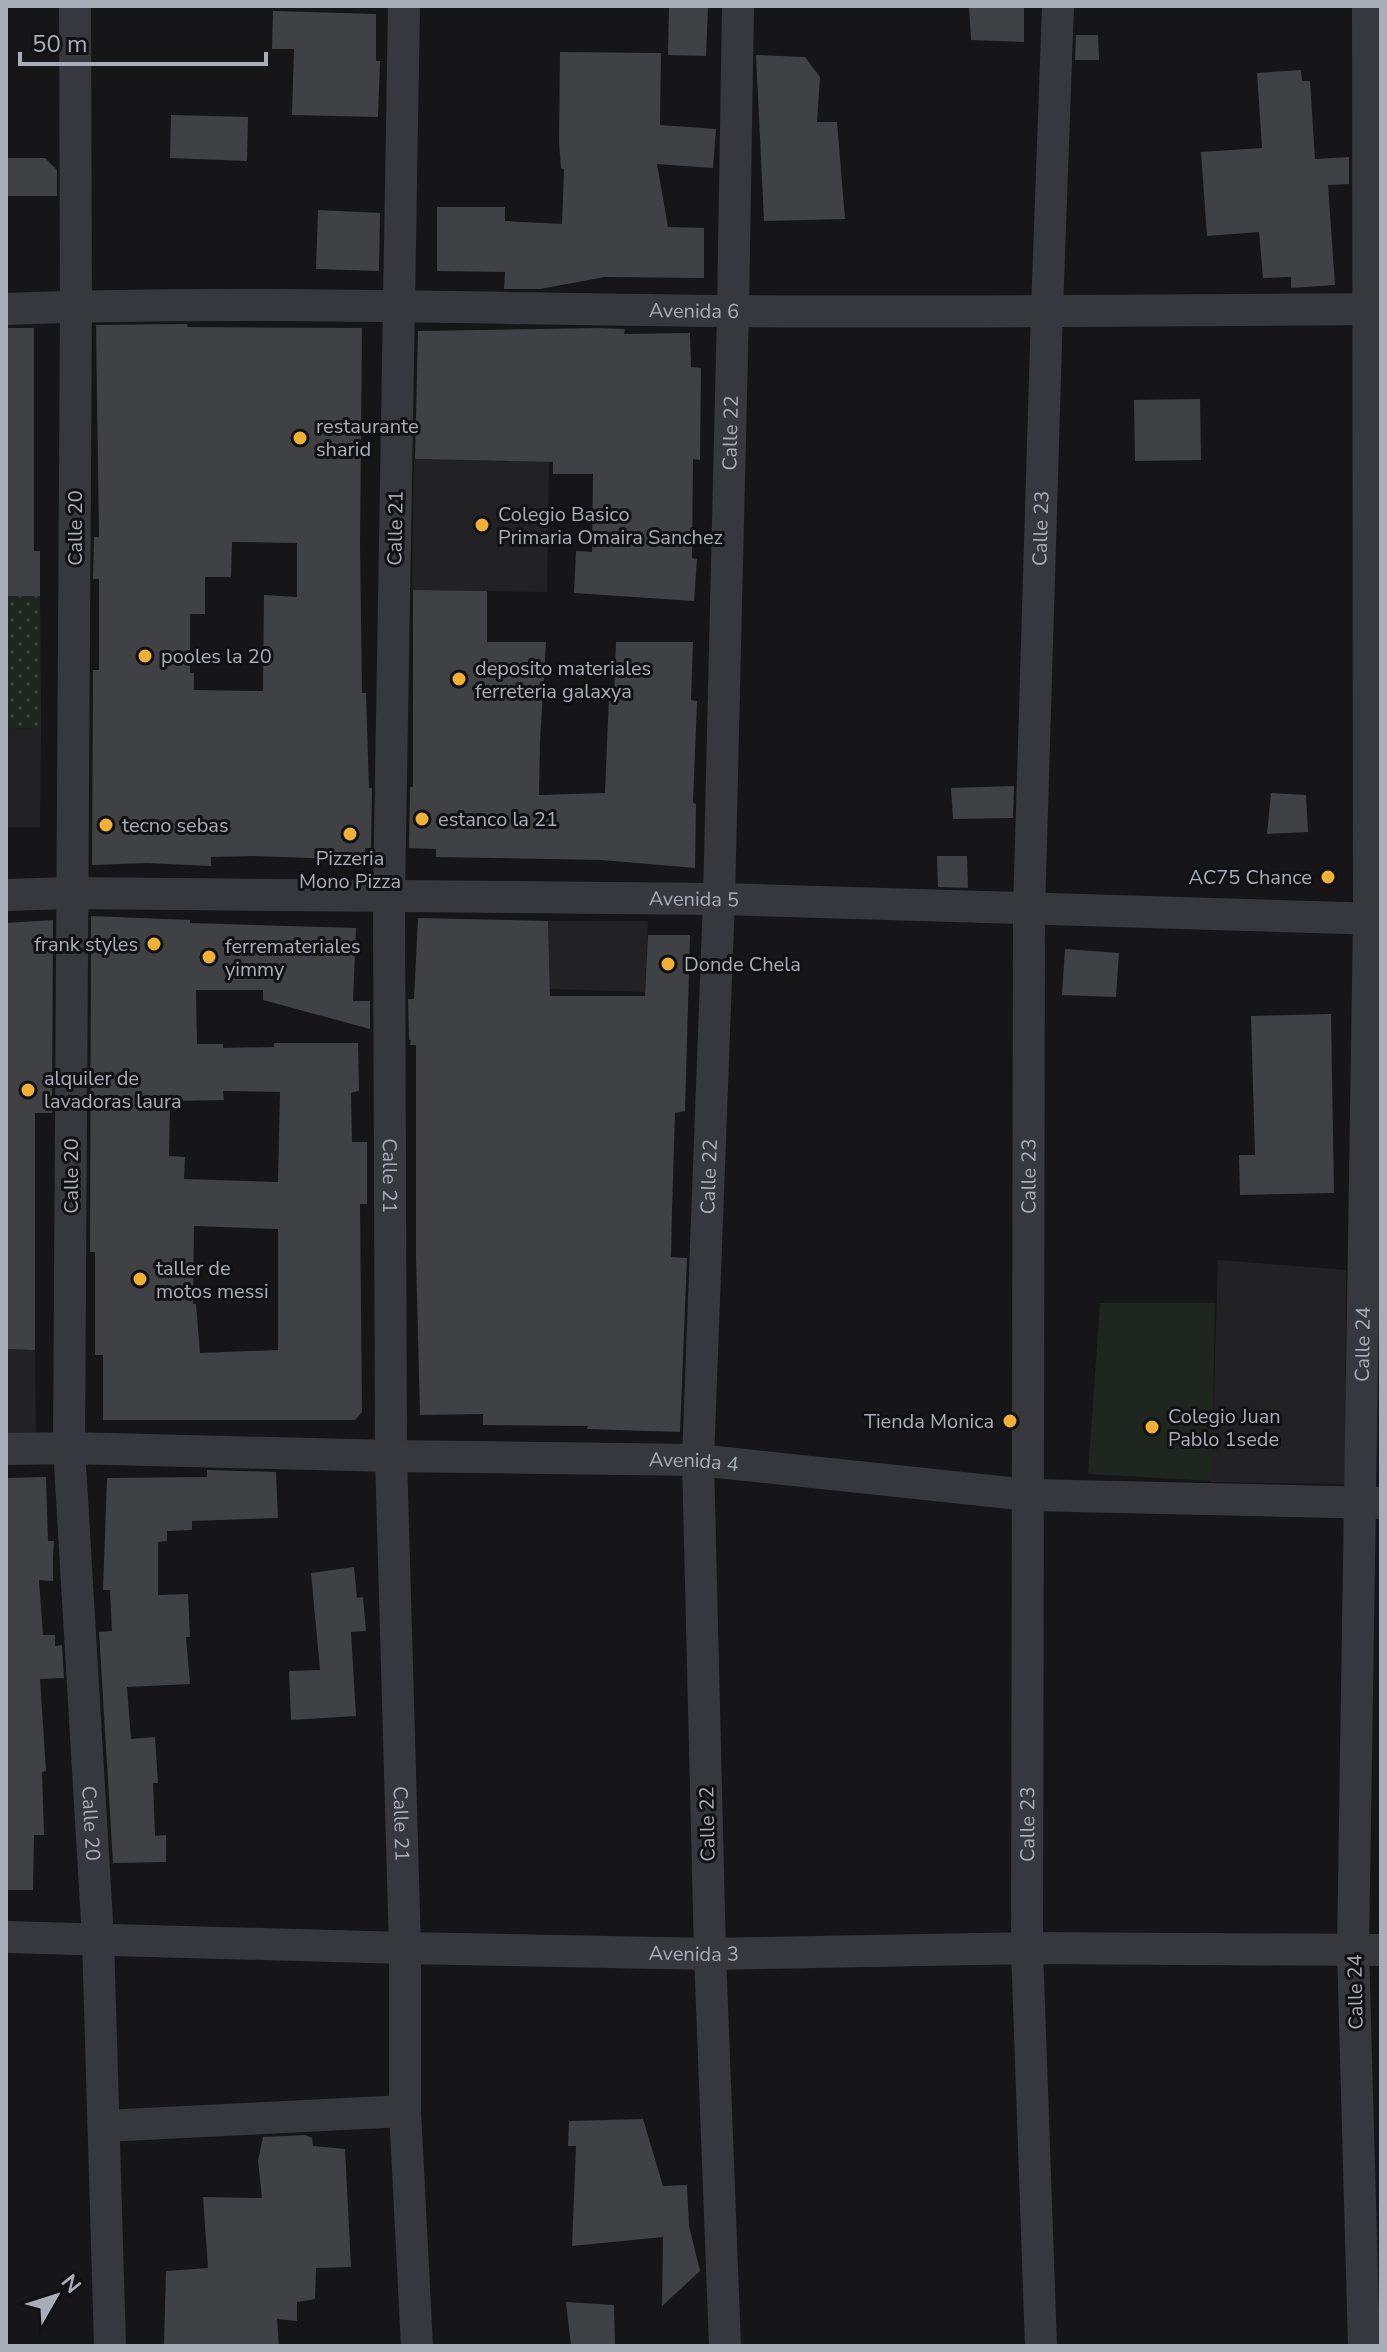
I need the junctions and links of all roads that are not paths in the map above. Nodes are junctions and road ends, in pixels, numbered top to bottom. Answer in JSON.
{"nodes":[{"id":1,"x":75,"y":6,"type":"edge"},
{"id":2,"x":404,"y":6,"type":"edge"},
{"id":3,"x":738,"y":6,"type":"edge"},
{"id":4,"x":1058,"y":6,"type":"edge"},
{"id":5,"x":1368,"y":6,"type":"edge"},
{"id":6,"x":399,"y":306,"type":"junction"},
{"id":7,"x":76,"y":307,"type":"junction"},
{"id":8,"x":6,"y":309,"type":"edge"},
{"id":9,"x":1375,"y":309,"type":"edge"},
{"id":10,"x":1047,"y":310,"type":"junction"},
{"id":11,"x":733,"y":311,"type":"junction"},
{"id":12,"x":72,"y":893,"type":"junction"},
{"id":13,"x":6,"y":895,"type":"edge"},
{"id":14,"x":389,"y":897,"type":"junction"},
{"id":15,"x":719,"y":899,"type":"junction"},
{"id":16,"x":1029,"y":910,"type":"junction"},
{"id":17,"x":1375,"y":919,"type":"edge"},
{"id":18,"x":69,"y":1448,"type":"junction"},
{"id":19,"x":6,"y":1449,"type":"edge"},
{"id":20,"x":391,"y":1456,"type":"junction"},
{"id":21,"x":698,"y":1460,"type":"junction"},
{"id":22,"x":1029,"y":1495,"type":"junction"},
{"id":23,"x":1370,"y":1503,"type":"edge"},
{"id":24,"x":6,"y":1937,"type":"edge"},
{"id":25,"x":98,"y":1939,"type":"junction"},
{"id":26,"x":405,"y":1948,"type":"junction"},
{"id":27,"x":1027,"y":1948,"type":"junction"},
{"id":28,"x":1367,"y":1950,"type":"edge"},
{"id":29,"x":710,"y":1954,"type":"junction"},
{"id":30,"x":405,"y":2111,"type":"junction"},
{"id":31,"x":104,"y":2126,"type":"junction"},
{"id":32,"x":110,"y":2346,"type":"edge"},
{"id":33,"x":417,"y":2346,"type":"edge"},
{"id":34,"x":725,"y":2346,"type":"edge"},
{"id":35,"x":1041,"y":2346,"type":"edge"},
{"id":36,"x":1364,"y":2346,"type":"edge"}],
"edges":[{"from":1,"to":7,"type":"street","name":"Calle 20"},
{"from":2,"to":6,"type":"street","name":"Calle 21"},
{"from":3,"to":11,"type":"street","name":"Calle 22"},
{"from":4,"to":10,"type":"street","name":"Calle 23"},
{"from":5,"to":9,"type":"street","name":"Calle 24"},
{"from":6,"to":7,"type":"street","name":"Avenida 6"},
{"from":6,"to":11,"type":"street","name":"Avenida 6"},
{"from":6,"to":14,"type":"street","name":"Calle 21"},
{"from":7,"to":8,"type":"street","name":"Avenida 6"},
{"from":7,"to":12,"type":"street","name":"Calle 20"},
{"from":9,"to":10,"type":"street","name":"Avenida 6"},
{"from":9,"to":17,"type":"street","name":"Calle 24"},
{"from":10,"to":11,"type":"street","name":"Avenida 6"},
{"from":10,"to":16,"type":"street","name":"Calle 23"},
{"from":11,"to":15,"type":"street","name":"Calle 22"},
{"from":12,"to":13,"type":"street","name":"Avenida 5"},
{"from":12,"to":14,"type":"street","name":"Avenida 5"},
{"from":12,"to":18,"type":"street","name":"Calle 20"},
{"from":14,"to":15,"type":"street","name":"Avenida 5"},
{"from":14,"to":20,"type":"street","name":"Calle 21"},
{"from":15,"to":16,"type":"street","name":"Avenida 5"},
{"from":15,"to":21,"type":"street","name":"Calle 22"},
{"from":16,"to":17,"type":"street","name":"Avenida 5"},
{"from":16,"to":22,"type":"street","name":"Calle 23"},
{"from":17,"to":23,"type":"street","name":"Calle 24"},
{"from":18,"to":19,"type":"street","name":"Avenida 4"},
{"from":18,"to":20,"type":"street","name":"Avenida 4"},
{"from":18,"to":25,"type":"street","name":"Calle 20"},
{"from":20,"to":21,"type":"street","name":"Avenida 4"},
{"from":20,"to":26,"type":"street","name":"Calle 21"},
{"from":21,"to":22,"type":"street","name":"Avenida 4"},
{"from":21,"to":29,"type":"street","name":"Calle 22"},
{"from":22,"to":23,"type":"street","name":"Avenida 4"},
{"from":22,"to":27,"type":"street","name":"Calle 23"},
{"from":23,"to":28,"type":"street","name":"Calle 24"},
{"from":24,"to":25,"type":"street","name":"Avenida 3"},
{"from":25,"to":26,"type":"street","name":"Avenida 3"},
{"from":25,"to":31,"type":"street","name":"Calle 20"},
{"from":26,"to":29,"type":"street","name":"Avenida 3"},
{"from":26,"to":30,"type":"street","name":"Calle 21"},
{"from":27,"to":28,"type":"street","name":"Avenida 3"},
{"from":27,"to":29,"type":"street","name":"Avenida 3"},
{"from":27,"to":35,"type":"street","name":"Calle 23"},
{"from":28,"to":36,"type":"street","name":"Calle 24"},
{"from":29,"to":34,"type":"street","name":"Calle 22"},
{"from":30,"to":31,"type":"street"},
{"from":30,"to":33,"type":"street","name":"Calle 21"},
{"from":31,"to":32,"type":"street","name":"Calle 20"}]}
